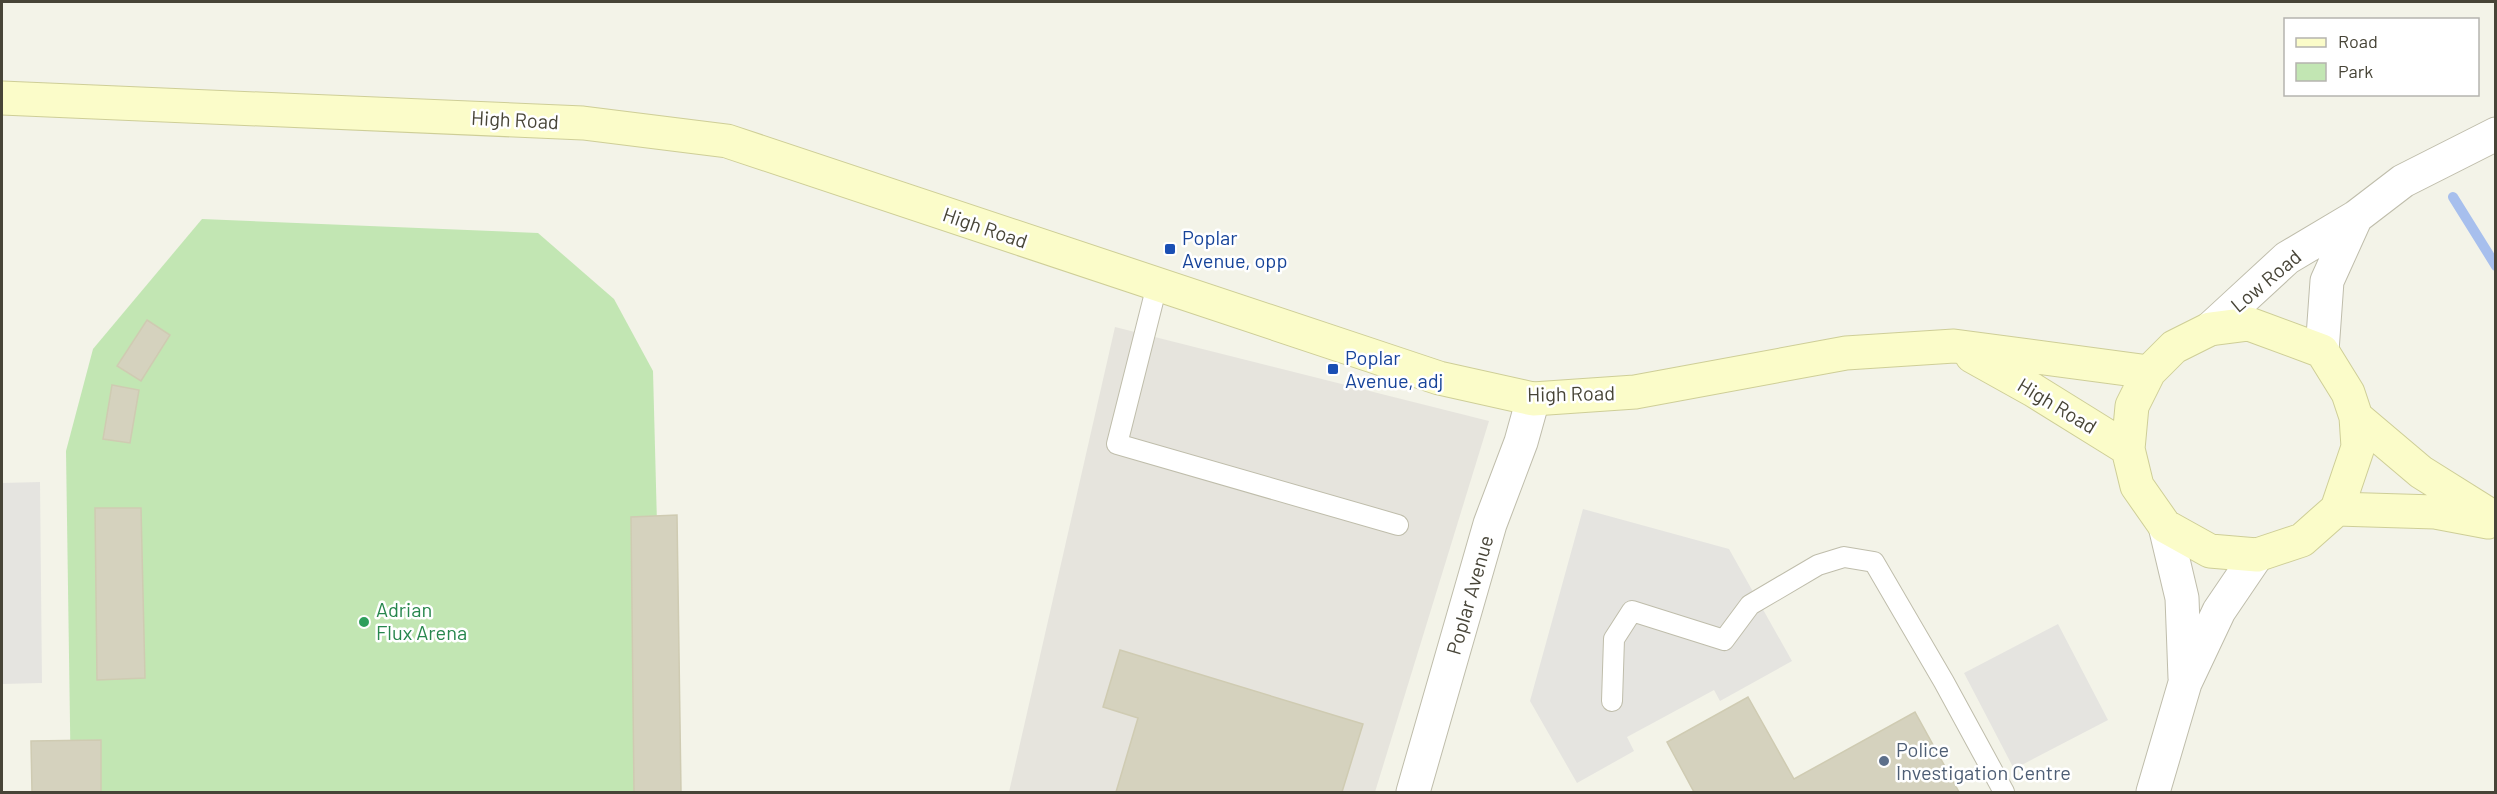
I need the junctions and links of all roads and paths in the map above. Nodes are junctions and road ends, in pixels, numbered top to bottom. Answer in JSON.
{"nodes":[{"id":1,"x":2,"y":98,"type":"edge"},
{"id":2,"x":2496,"y":134,"type":"edge"},
{"id":3,"x":2356,"y":217,"type":"junction"},
{"id":4,"x":1157,"y":285,"type":"junction"},
{"id":5,"x":2210,"y":329,"type":"junction"},
{"id":6,"x":1954,"y":346,"type":"junction"},
{"id":7,"x":2322,"y":351,"type":"junction"},
{"id":8,"x":2149,"y":372,"type":"junction"},
{"id":9,"x":1533,"y":399,"type":"junction"},
{"id":10,"x":2356,"y":417,"type":"junction"},
{"id":11,"x":2128,"y":449,"type":"junction"},
{"id":12,"x":2337,"y":508,"type":"junction"},
{"id":13,"x":2496,"y":519,"type":"edge"},
{"id":14,"x":2496,"y":524,"type":"edge"},
{"id":15,"x":1398,"y":525,"type":"dead end"},
{"id":16,"x":2165,"y":526,"type":"junction"},
{"id":17,"x":2257,"y":555,"type":"junction"},
{"id":18,"x":2186,"y":683,"type":"junction"},
{"id":19,"x":1612,"y":701,"type":"dead end"},
{"id":20,"x":1413,"y":792,"type":"edge"},
{"id":21,"x":2004,"y":792,"type":"edge"},
{"id":22,"x":2153,"y":792,"type":"edge"}],
"edges":[{"from":1,"to":4,"type":"street","name":"High Road"},
{"from":2,"to":3,"type":"street","name":"Low Road"},
{"from":3,"to":5,"type":"street","name":"Low Road"},
{"from":3,"to":7,"type":"street","name":"Low Road"},
{"from":4,"to":9,"type":"street","name":"High Road"},
{"from":4,"to":15,"type":"lane"},
{"from":5,"to":7,"type":"street"},
{"from":5,"to":8,"type":"street"},
{"from":6,"to":8,"type":"street","name":"High Road"},
{"from":6,"to":9,"type":"street","name":"High Road"},
{"from":6,"to":11,"type":"street","name":"High Road"},
{"from":7,"to":10,"type":"street"},
{"from":8,"to":11,"type":"street"},
{"from":9,"to":20,"type":"street","name":"Poplar Avenue"},
{"from":10,"to":12,"type":"street"},
{"from":10,"to":13,"type":"street"},
{"from":11,"to":16,"type":"street"},
{"from":12,"to":14,"type":"street"},
{"from":12,"to":17,"type":"street"},
{"from":16,"to":17,"type":"street"},
{"from":16,"to":18,"type":"street"},
{"from":17,"to":18,"type":"street"},
{"from":18,"to":22,"type":"street"},
{"from":19,"to":21,"type":"lane"}]}
